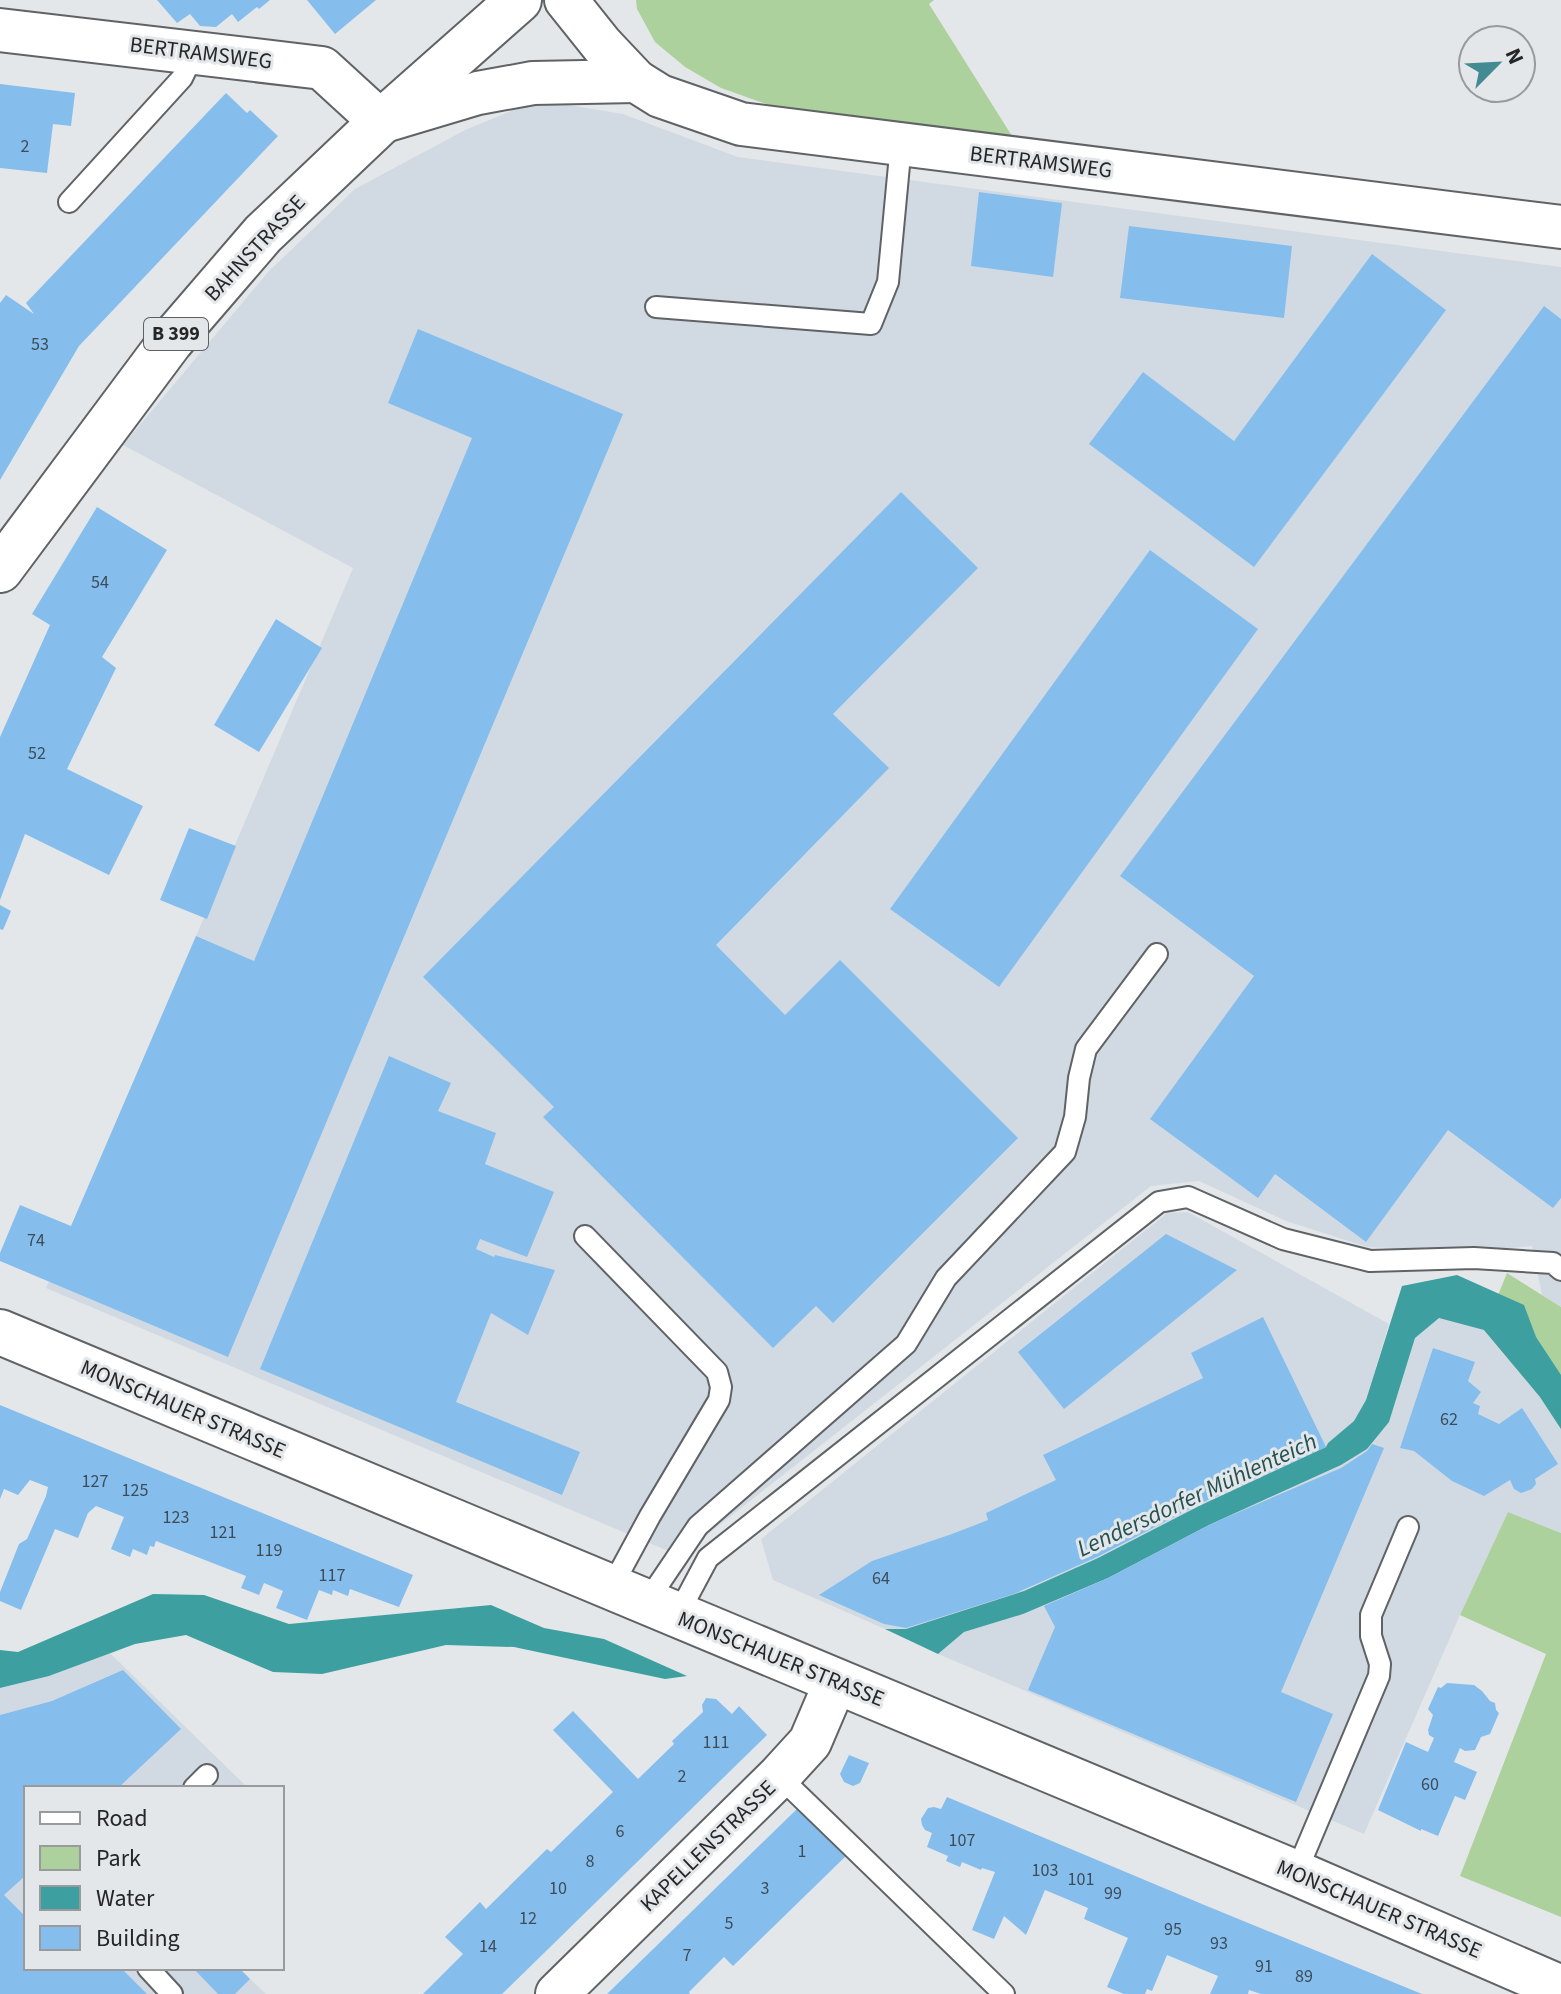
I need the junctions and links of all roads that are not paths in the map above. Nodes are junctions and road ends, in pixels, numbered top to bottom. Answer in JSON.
{"nodes":[{"id":1,"x":519,"y":0,"type":"edge"},
{"id":2,"x":566,"y":0,"type":"edge"},
{"id":3,"x":0,"y":30,"type":"edge"},
{"id":4,"x":195,"y":51,"type":"junction"},
{"id":5,"x":636,"y":81,"type":"junction"},
{"id":6,"x":381,"y":122,"type":"junction"},
{"id":7,"x":901,"y":144,"type":"junction"},
{"id":8,"x":69,"y":202,"type":"dead end"},
{"id":9,"x":1561,"y":227,"type":"edge"},
{"id":10,"x":656,"y":307,"type":"dead end"},
{"id":11,"x":0,"y":570,"type":"edge"},
{"id":12,"x":1157,"y":954,"type":"dead end"},
{"id":13,"x":585,"y":1236,"type":"dead end"},
{"id":14,"x":1558,"y":1262,"type":"edge"},
{"id":15,"x":0,"y":1332,"type":"edge"},
{"id":16,"x":1408,"y":1527,"type":"dead end"},
{"id":17,"x":645,"y":1602,"type":"junction"},
{"id":18,"x":836,"y":1681,"type":"junction"},
{"id":19,"x":779,"y":1776,"type":"junction"},
{"id":20,"x":1296,"y":1873,"type":"junction"},
{"id":21,"x":150,"y":1970,"type":"edge"},
{"id":22,"x":1561,"y":1988,"type":"edge"},
{"id":23,"x":172,"y":1994,"type":"edge"},
{"id":24,"x":557,"y":1994,"type":"edge"},
{"id":25,"x":1004,"y":1994,"type":"edge"}],
"edges":[{"from":1,"to":6,"type":"street","name":"BAHNSTRASSE","number":"B 399"},
{"from":2,"to":5,"type":"street","name":"BERTRAMSWEG"},
{"from":3,"to":4,"type":"street","name":"BERTRAMSWEG"},
{"from":4,"to":6,"type":"street","name":"BERTRAMSWEG"},
{"from":4,"to":8,"type":"lane"},
{"from":5,"to":6,"type":"street"},
{"from":5,"to":7,"type":"street","name":"BERTRAMSWEG"},
{"from":6,"to":11,"type":"street","name":"BAHNSTRASSE","number":"B 399"},
{"from":7,"to":9,"type":"street","name":"BERTRAMSWEG"},
{"from":7,"to":10,"type":"lane"},
{"from":12,"to":17,"type":"lane"},
{"from":13,"to":17,"type":"lane"},
{"from":14,"to":17,"type":"lane"},
{"from":15,"to":17,"type":"street","name":"MONSCHAUER STRASSE"},
{"from":16,"to":20,"type":"lane"},
{"from":17,"to":18,"type":"street","name":"MONSCHAUER STRASSE"},
{"from":18,"to":19,"type":"street","name":"KAPELLENSTRASSE"},
{"from":18,"to":20,"type":"street","name":"MONSCHAUER STRASSE"},
{"from":19,"to":24,"type":"street","name":"KAPELLENSTRASSE"},
{"from":19,"to":25,"type":"lane"},
{"from":20,"to":22,"type":"street","name":"MONSCHAUER STRASSE"},
{"from":21,"to":23,"type":"lane"}]}
